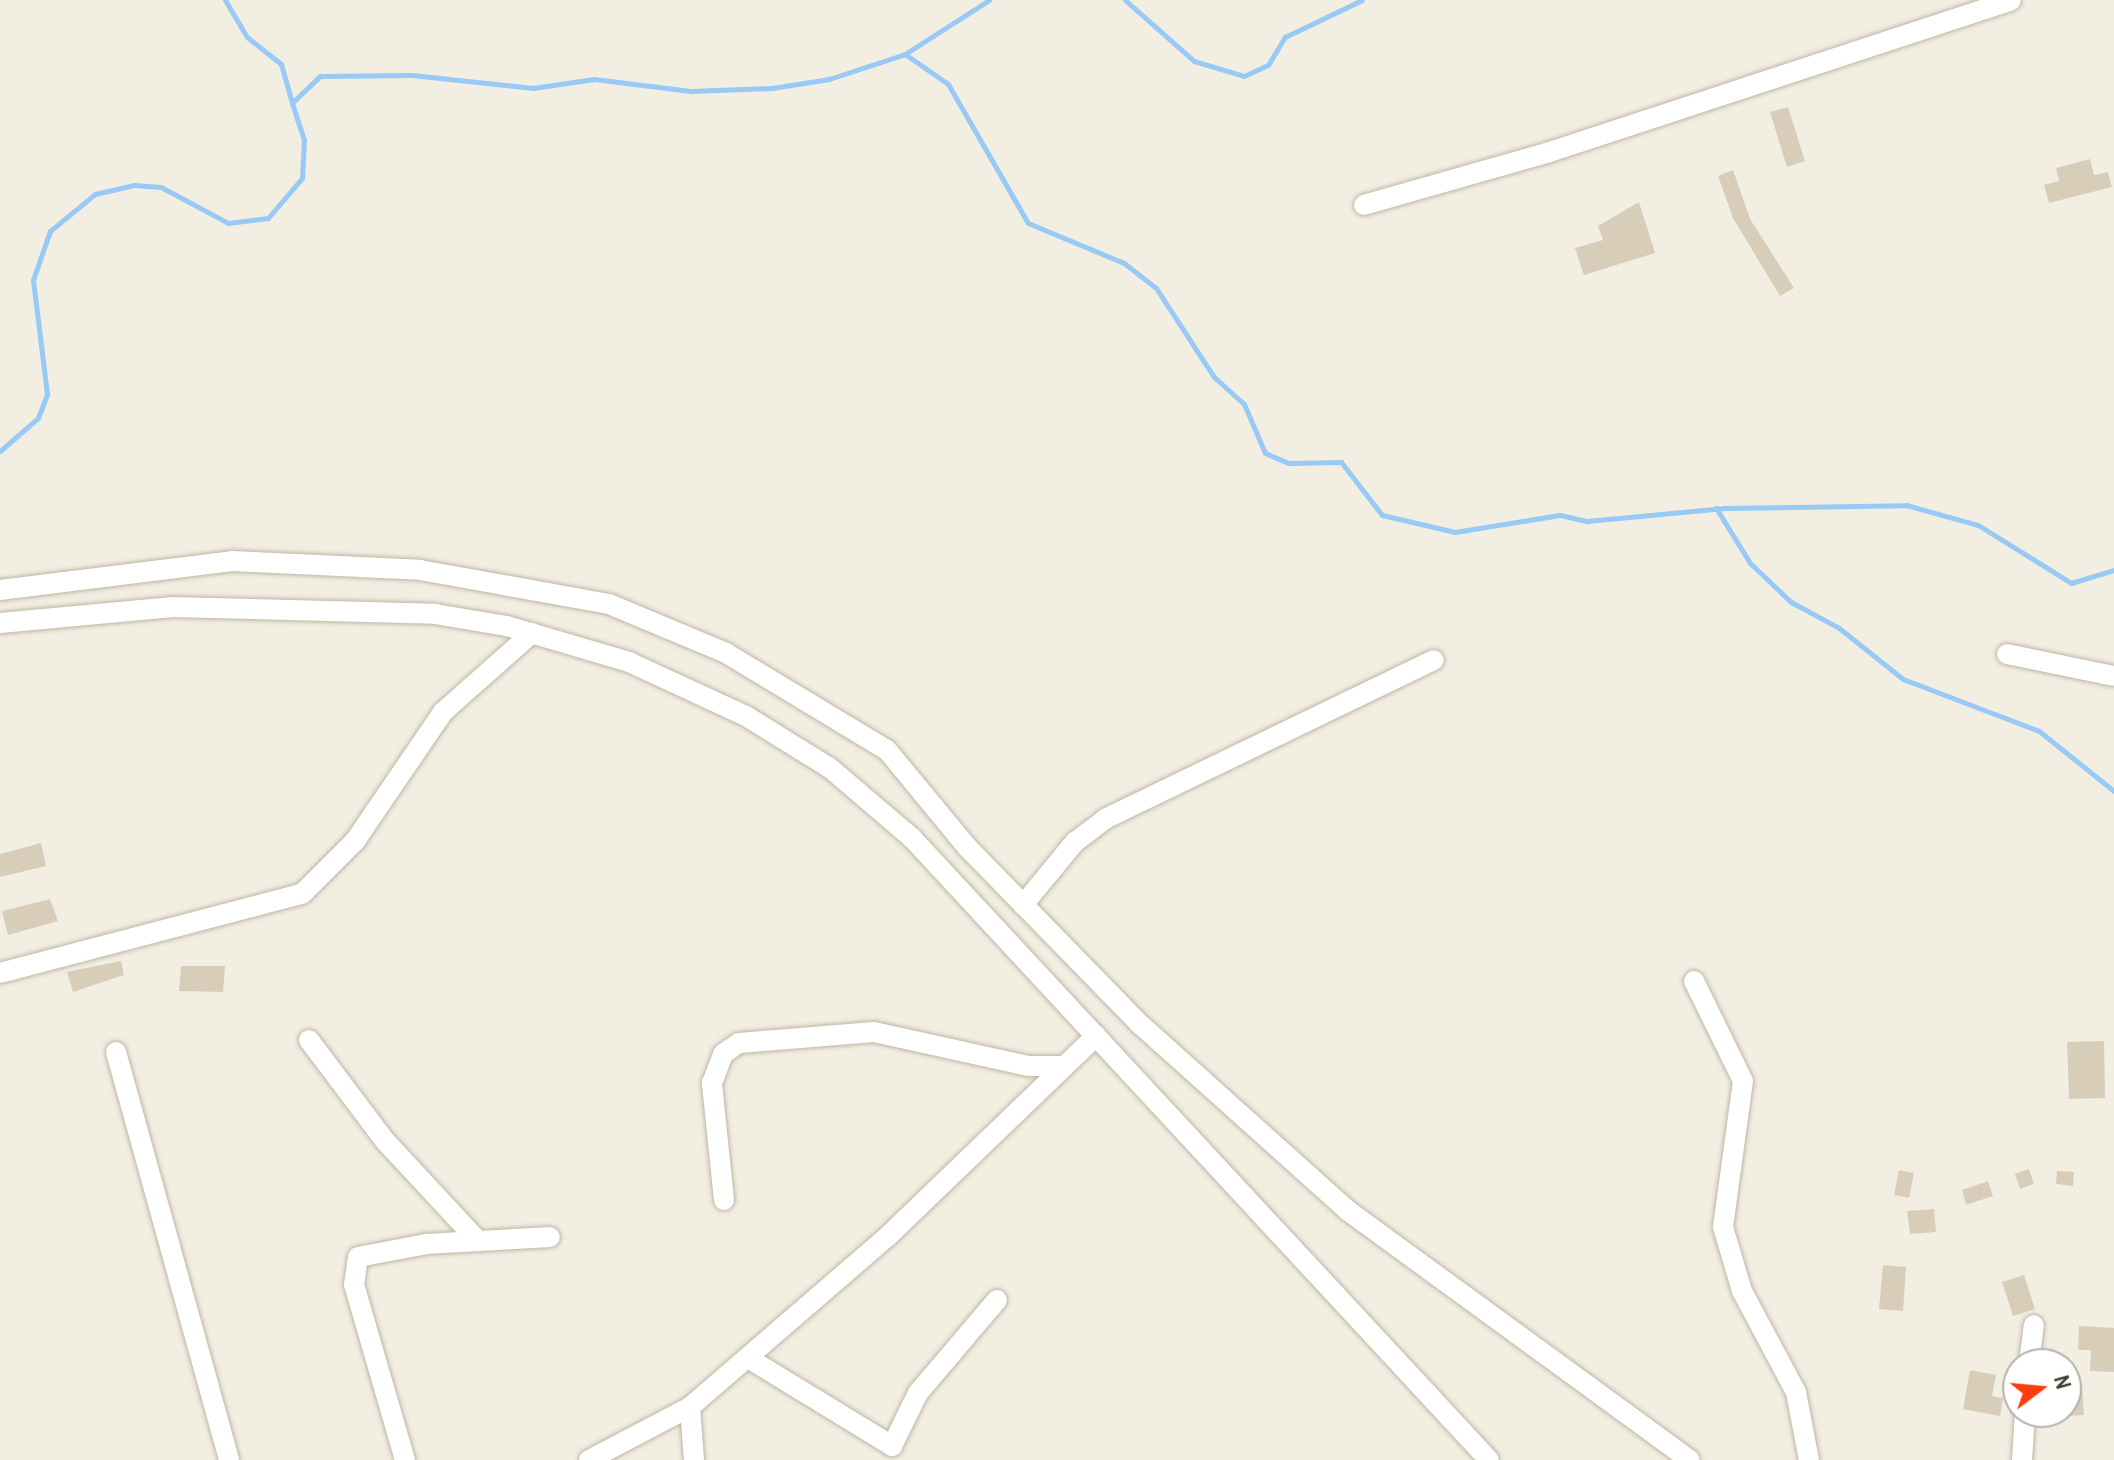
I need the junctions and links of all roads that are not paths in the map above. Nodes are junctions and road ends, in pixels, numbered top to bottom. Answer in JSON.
{"nodes":[{"id":1,"x":2011,"y":0,"type":"edge"},
{"id":2,"x":1364,"y":205,"type":"dead end"},
{"id":3,"x":0,"y":590,"type":"edge"},
{"id":4,"x":0,"y":623,"type":"edge"},
{"id":5,"x":532,"y":633,"type":"junction"},
{"id":6,"x":2007,"y":654,"type":"dead end"},
{"id":7,"x":1434,"y":660,"type":"dead end"},
{"id":8,"x":2114,"y":676,"type":"edge"},
{"id":9,"x":1023,"y":905,"type":"junction"},
{"id":10,"x":0,"y":973,"type":"edge"},
{"id":11,"x":1694,"y":981,"type":"dead end"},
{"id":12,"x":1096,"y":1036,"type":"junction"},
{"id":13,"x":309,"y":1040,"type":"dead end"},
{"id":14,"x":116,"y":1052,"type":"dead end"},
{"id":15,"x":1061,"y":1066,"type":"junction"},
{"id":16,"x":724,"y":1200,"type":"dead end"},
{"id":17,"x":550,"y":1237,"type":"dead end"},
{"id":18,"x":476,"y":1239,"type":"junction"},
{"id":19,"x":997,"y":1300,"type":"dead end"},
{"id":20,"x":2034,"y":1325,"type":"dead end"},
{"id":21,"x":2031,"y":1348,"type":"edge"},
{"id":22,"x":748,"y":1358,"type":"junction"},
{"id":23,"x":690,"y":1407,"type":"junction"},
{"id":24,"x":2024,"y":1428,"type":"edge"},
{"id":25,"x":229,"y":1460,"type":"edge"},
{"id":26,"x":405,"y":1460,"type":"edge"},
{"id":27,"x":589,"y":1460,"type":"edge"},
{"id":28,"x":694,"y":1460,"type":"edge"},
{"id":29,"x":1489,"y":1460,"type":"edge"},
{"id":30,"x":1690,"y":1460,"type":"edge"},
{"id":31,"x":1809,"y":1460,"type":"edge"},
{"id":32,"x":2022,"y":1460,"type":"edge"}],
"edges":[{"from":1,"to":2,"type":"street"},
{"from":3,"to":9,"type":"street"},
{"from":4,"to":5,"type":"street"},
{"from":5,"to":10,"type":"street"},
{"from":5,"to":12,"type":"street"},
{"from":6,"to":8,"type":"street"},
{"from":7,"to":9,"type":"street"},
{"from":9,"to":30,"type":"street"},
{"from":11,"to":31,"type":"street"},
{"from":12,"to":15,"type":"street"},
{"from":12,"to":29,"type":"street"},
{"from":13,"to":18,"type":"street"},
{"from":14,"to":25,"type":"street"},
{"from":15,"to":16,"type":"street"},
{"from":15,"to":22,"type":"street"},
{"from":17,"to":18,"type":"street"},
{"from":18,"to":26,"type":"street"},
{"from":19,"to":22,"type":"street"},
{"from":20,"to":21,"type":"street"},
{"from":22,"to":23,"type":"street"},
{"from":23,"to":27,"type":"street"},
{"from":23,"to":28,"type":"street"},
{"from":24,"to":32,"type":"street"}]}
